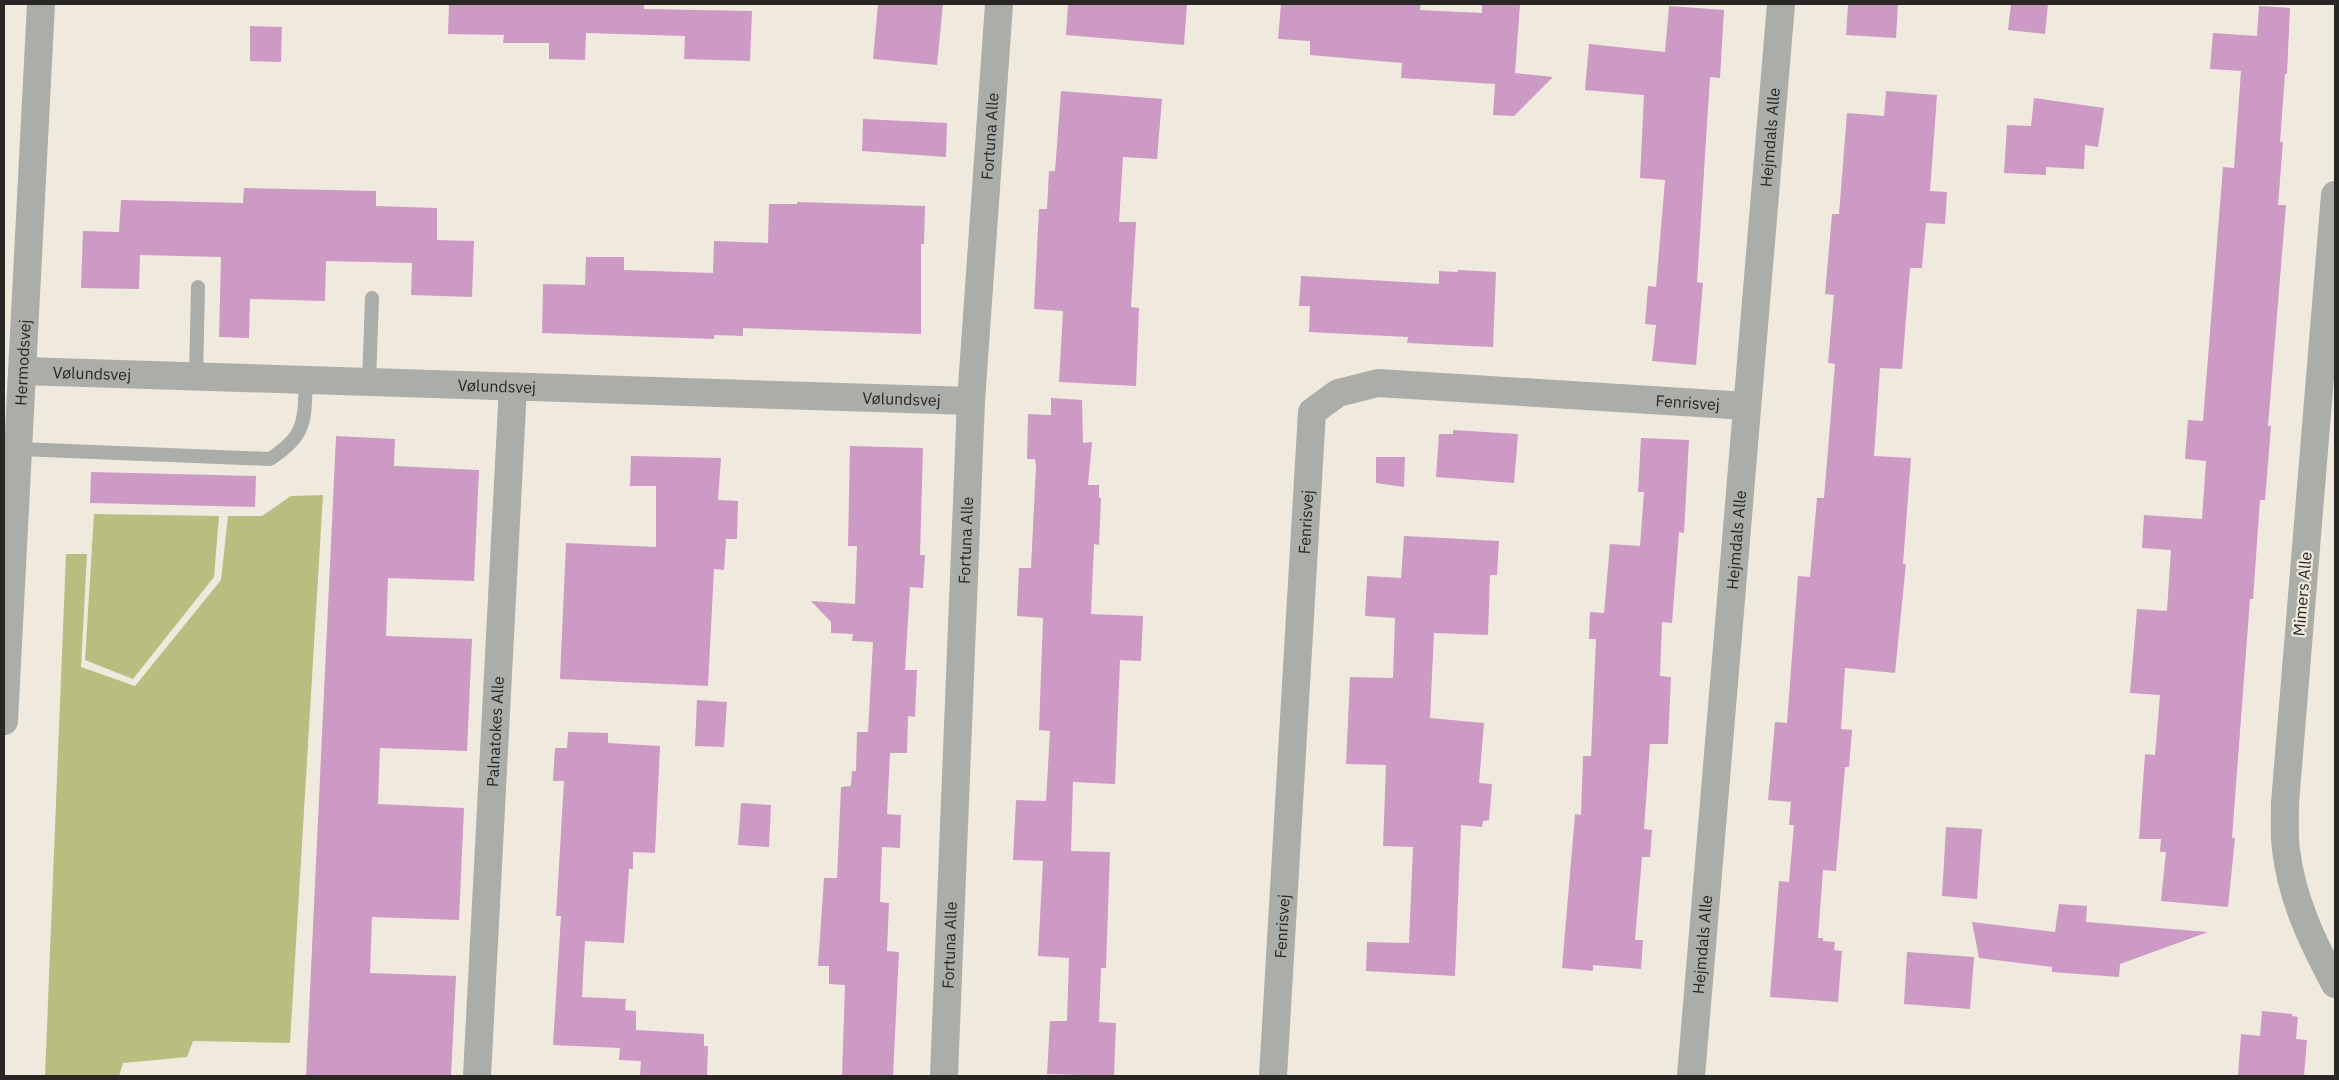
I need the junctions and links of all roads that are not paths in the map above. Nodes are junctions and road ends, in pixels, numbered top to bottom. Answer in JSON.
{"nodes":[{"id":1,"x":41,"y":4,"type":"edge"},
{"id":2,"x":999,"y":4,"type":"edge"},
{"id":3,"x":1780,"y":4,"type":"edge"},
{"id":4,"x":2335,"y":195,"type":"edge"},
{"id":5,"x":198,"y":287,"type":"dead end"},
{"id":6,"x":372,"y":298,"type":"dead end"},
{"id":7,"x":23,"y":371,"type":"junction"},
{"id":8,"x":196,"y":377,"type":"junction"},
{"id":9,"x":306,"y":380,"type":"junction"},
{"id":10,"x":369,"y":382,"type":"junction"},
{"id":11,"x":513,"y":388,"type":"junction"},
{"id":12,"x":971,"y":401,"type":"junction"},
{"id":13,"x":1747,"y":406,"type":"junction"},
{"id":14,"x":19,"y":449,"type":"junction"},
{"id":15,"x":4,"y":721,"type":"edge"},
{"id":16,"x":2335,"y":984,"type":"edge"},
{"id":17,"x":477,"y":1076,"type":"edge"},
{"id":18,"x":944,"y":1076,"type":"edge"},
{"id":19,"x":1273,"y":1076,"type":"edge"},
{"id":20,"x":1691,"y":1076,"type":"edge"}],
"edges":[{"from":1,"to":7,"type":"street","name":"Hermodsvej"},
{"from":2,"to":12,"type":"street","name":"Fortuna Alle"},
{"from":3,"to":13,"type":"street","name":"Hejmdals Alle"},
{"from":4,"to":16,"type":"street","name":"Mimers Alle"},
{"from":5,"to":8,"type":"lane"},
{"from":6,"to":10,"type":"lane"},
{"from":7,"to":8,"type":"street","name":"Vølundsvej"},
{"from":7,"to":14,"type":"street","name":"Hermodsvej"},
{"from":8,"to":9,"type":"street","name":"Vølundsvej"},
{"from":9,"to":10,"type":"street","name":"Vølundsvej"},
{"from":9,"to":14,"type":"lane"},
{"from":10,"to":11,"type":"street","name":"Vølundsvej"},
{"from":11,"to":12,"type":"street","name":"Vølundsvej"},
{"from":11,"to":17,"type":"street","name":"Palnatokes Alle"},
{"from":12,"to":18,"type":"street","name":"Fortuna Alle"},
{"from":13,"to":19,"type":"street","name":"Fenrisvej"},
{"from":13,"to":20,"type":"street","name":"Hejmdals Alle"},
{"from":14,"to":15,"type":"street","name":"Hermodsvej"}]}
